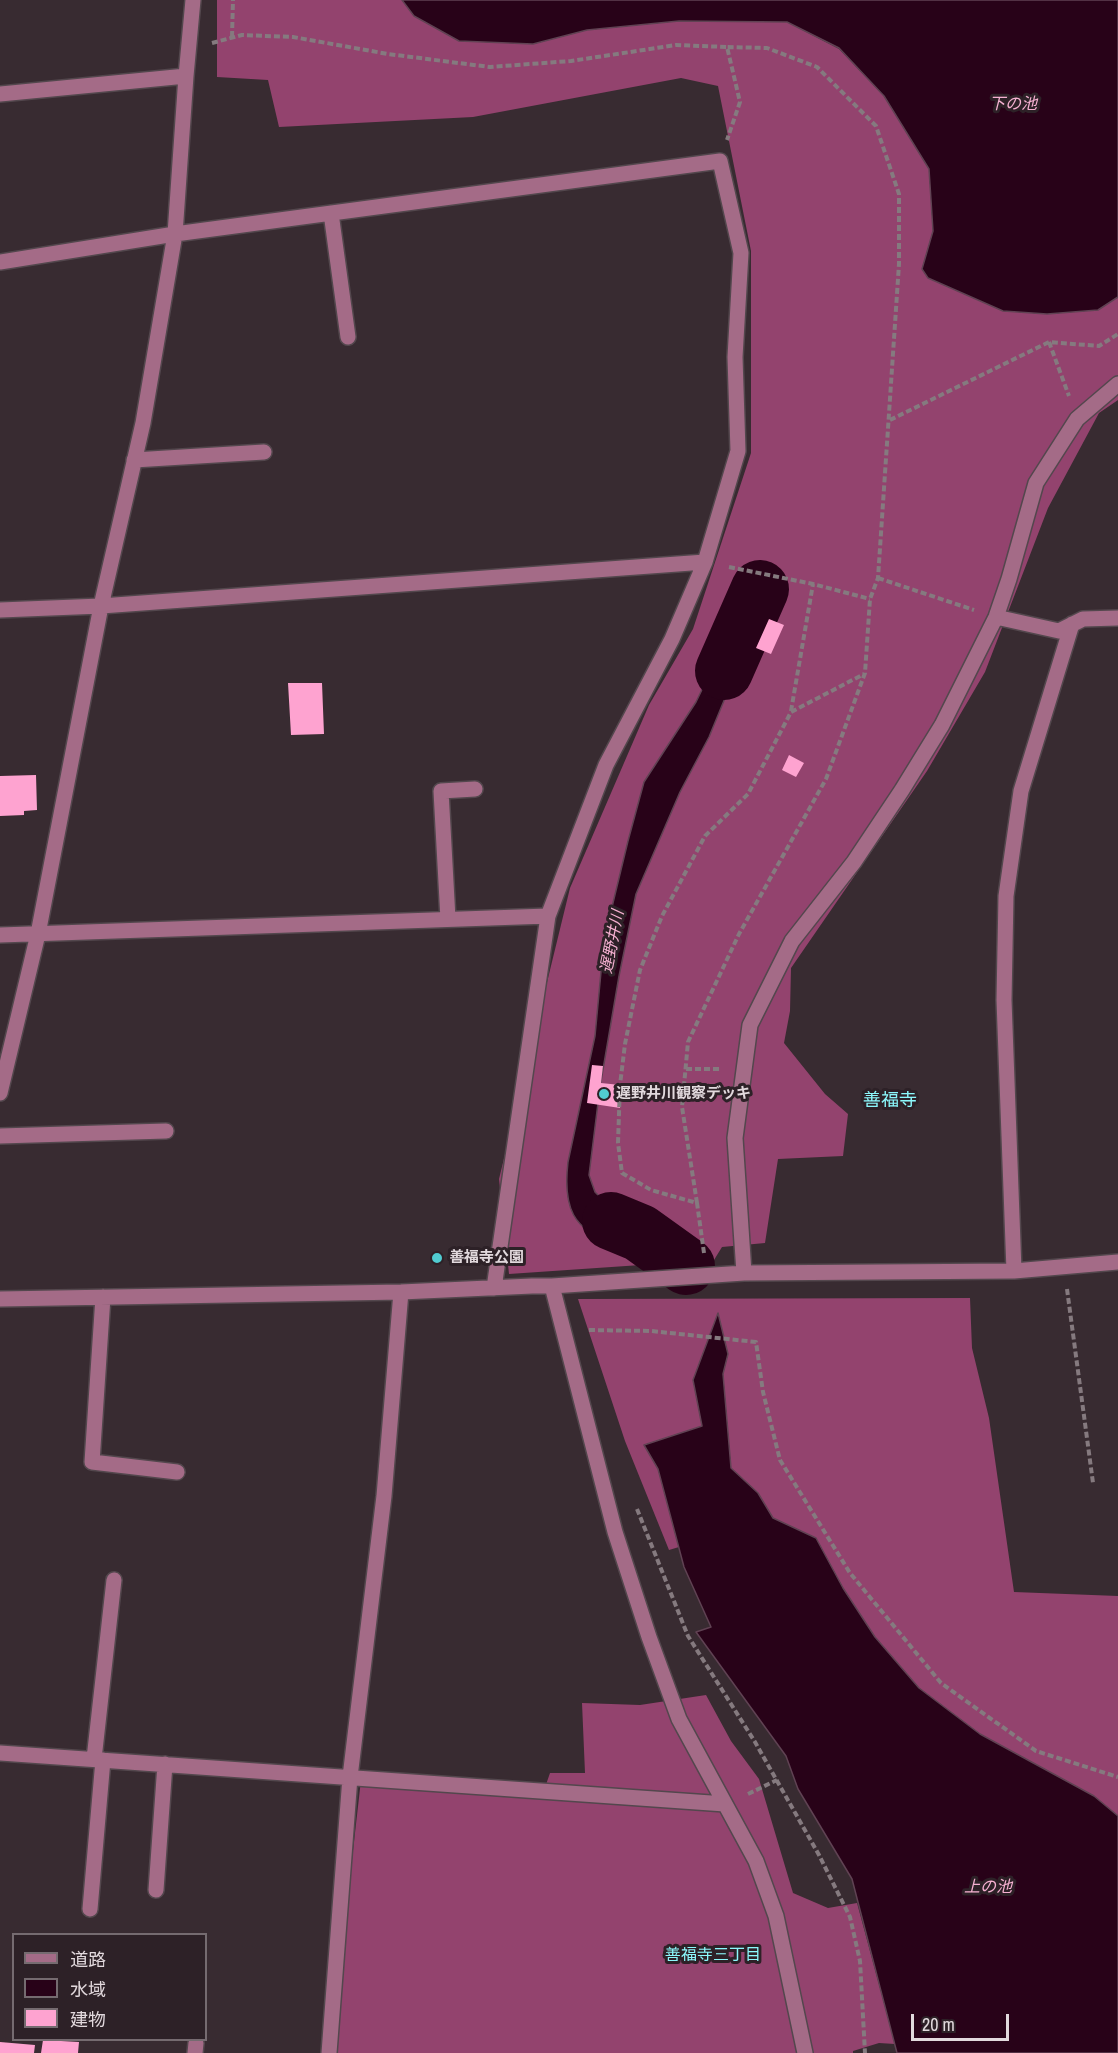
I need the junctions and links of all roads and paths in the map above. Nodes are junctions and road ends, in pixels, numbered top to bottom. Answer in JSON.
{"nodes":[{"id":1,"x":194,"y":0,"type":"edge"},
{"id":2,"x":233,"y":0,"type":"edge"},
{"id":3,"x":232,"y":37,"type":"junction"},
{"id":4,"x":205,"y":45,"type":"dead end"},
{"id":5,"x":727,"y":47,"type":"junction"},
{"id":6,"x":186,"y":76,"type":"junction"},
{"id":7,"x":0,"y":94,"type":"edge"},
{"id":8,"x":720,"y":161,"type":"junction"},
{"id":9,"x":331,"y":213,"type":"junction"},
{"id":10,"x":175,"y":234,"type":"junction"},
{"id":11,"x":0,"y":262,"type":"edge"},
{"id":12,"x":1118,"y":334,"type":"edge"},
{"id":13,"x":348,"y":337,"type":"dead end"},
{"id":14,"x":1049,"y":342,"type":"junction"},
{"id":15,"x":1118,"y":384,"type":"edge"},
{"id":16,"x":1077,"y":419,"type":"junction"},
{"id":17,"x":890,"y":421,"type":"junction"},
{"id":18,"x":264,"y":452,"type":"dead end"},
{"id":19,"x":134,"y":460,"type":"junction"},
{"id":20,"x":705,"y":562,"type":"junction"},
{"id":21,"x":878,"y":578,"type":"junction"},
{"id":22,"x":813,"y":584,"type":"junction"},
{"id":23,"x":870,"y":598,"type":"junction"},
{"id":24,"x":102,"y":606,"type":"junction"},
{"id":25,"x":0,"y":610,"type":"edge"},
{"id":26,"x":996,"y":617,"type":"junction"},
{"id":27,"x":1118,"y":618,"type":"edge"},
{"id":28,"x":1072,"y":624,"type":"junction"},
{"id":29,"x":865,"y":673,"type":"junction"},
{"id":30,"x":791,"y":712,"type":"junction"},
{"id":31,"x":475,"y":789,"type":"dead end"},
{"id":32,"x":548,"y":916,"type":"junction"},
{"id":33,"x":448,"y":920,"type":"junction"},
{"id":34,"x":38,"y":934,"type":"junction"},
{"id":35,"x":0,"y":935,"type":"edge"},
{"id":36,"x":686,"y":1069,"type":"junction"},
{"id":37,"x":744,"y":1069,"type":"junction"},
{"id":38,"x":0,"y":1093,"type":"edge"},
{"id":39,"x":166,"y":1131,"type":"dead end"},
{"id":40,"x":0,"y":1136,"type":"edge"},
{"id":41,"x":697,"y":1203,"type":"junction"},
{"id":42,"x":1118,"y":1262,"type":"edge"},
{"id":43,"x":1064,"y":1268,"type":"junction"},
{"id":44,"x":1014,"y":1271,"type":"junction"},
{"id":45,"x":744,"y":1273,"type":"junction"},
{"id":46,"x":707,"y":1275,"type":"junction"},
{"id":47,"x":552,"y":1286,"type":"junction"},
{"id":48,"x":494,"y":1288,"type":"junction"},
{"id":49,"x":401,"y":1292,"type":"junction"},
{"id":50,"x":103,"y":1297,"type":"junction"},
{"id":51,"x":0,"y":1299,"type":"edge"},
{"id":52,"x":578,"y":1330,"type":"dead end"},
{"id":53,"x":177,"y":1472,"type":"dead end"},
{"id":54,"x":1093,"y":1483,"type":"dead end"},
{"id":55,"x":637,"y":1509,"type":"dead end"},
{"id":56,"x":114,"y":1580,"type":"dead end"},
{"id":57,"x":0,"y":1753,"type":"edge"},
{"id":58,"x":98,"y":1760,"type":"junction"},
{"id":59,"x":165,"y":1764,"type":"junction"},
{"id":60,"x":350,"y":1777,"type":"junction"},
{"id":61,"x":1118,"y":1777,"type":"edge"},
{"id":62,"x":777,"y":1780,"type":"junction"},
{"id":63,"x":725,"y":1804,"type":"junction"},
{"id":64,"x":156,"y":1890,"type":"dead end"},
{"id":65,"x":90,"y":1909,"type":"dead end"},
{"id":66,"x":329,"y":2053,"type":"edge"},
{"id":67,"x":805,"y":2053,"type":"edge"},
{"id":68,"x":865,"y":2053,"type":"edge"}],
"edges":[{"from":1,"to":6,"type":"street"},
{"from":2,"to":3,"type":"path"},
{"from":3,"to":4,"type":"path"},
{"from":3,"to":5,"type":"path"},
{"from":5,"to":8,"type":"path"},
{"from":5,"to":17,"type":"path"},
{"from":6,"to":7,"type":"street"},
{"from":6,"to":10,"type":"street"},
{"from":8,"to":9,"type":"street"},
{"from":8,"to":20,"type":"street"},
{"from":9,"to":10,"type":"street"},
{"from":9,"to":13,"type":"street"},
{"from":10,"to":11,"type":"street"},
{"from":10,"to":19,"type":"street"},
{"from":12,"to":14,"type":"path"},
{"from":14,"to":16,"type":"path"},
{"from":14,"to":17,"type":"path"},
{"from":15,"to":16,"type":"street"},
{"from":16,"to":26,"type":"street"},
{"from":17,"to":21,"type":"path"},
{"from":18,"to":19,"type":"street"},
{"from":19,"to":24,"type":"street"},
{"from":20,"to":22,"type":"path"},
{"from":20,"to":24,"type":"street"},
{"from":20,"to":32,"type":"street"},
{"from":21,"to":23,"type":"path"},
{"from":21,"to":26,"type":"path"},
{"from":22,"to":23,"type":"path"},
{"from":22,"to":30,"type":"path"},
{"from":23,"to":29,"type":"path"},
{"from":24,"to":25,"type":"street"},
{"from":24,"to":34,"type":"street"},
{"from":26,"to":28,"type":"street"},
{"from":26,"to":37,"type":"street"},
{"from":27,"to":28,"type":"street"},
{"from":28,"to":44,"type":"street"},
{"from":29,"to":30,"type":"path"},
{"from":29,"to":36,"type":"path"},
{"from":30,"to":41,"type":"path"},
{"from":31,"to":33,"type":"street"},
{"from":32,"to":33,"type":"street"},
{"from":32,"to":48,"type":"street"},
{"from":33,"to":34,"type":"street"},
{"from":34,"to":35,"type":"street"},
{"from":34,"to":38,"type":"street"},
{"from":36,"to":37,"type":"path"},
{"from":36,"to":41,"type":"path"},
{"from":37,"to":45,"type":"street"},
{"from":39,"to":40,"type":"street"},
{"from":41,"to":46,"type":"path"},
{"from":42,"to":43,"type":"street"},
{"from":43,"to":44,"type":"street"},
{"from":43,"to":54,"type":"path"},
{"from":44,"to":45,"type":"street"},
{"from":45,"to":46,"type":"street"},
{"from":46,"to":47,"type":"street"},
{"from":47,"to":48,"type":"street"},
{"from":47,"to":63,"type":"street"},
{"from":48,"to":49,"type":"street"},
{"from":49,"to":50,"type":"street"},
{"from":49,"to":60,"type":"street"},
{"from":50,"to":51,"type":"street"},
{"from":50,"to":53,"type":"street"},
{"from":52,"to":61,"type":"path"},
{"from":55,"to":62,"type":"path"},
{"from":56,"to":58,"type":"street"},
{"from":57,"to":58,"type":"street"},
{"from":58,"to":59,"type":"street"},
{"from":58,"to":65,"type":"street"},
{"from":59,"to":60,"type":"street"},
{"from":59,"to":64,"type":"street"},
{"from":60,"to":63,"type":"street"},
{"from":60,"to":66,"type":"street"},
{"from":62,"to":63,"type":"path"},
{"from":62,"to":68,"type":"path"},
{"from":63,"to":67,"type":"street"}]}
